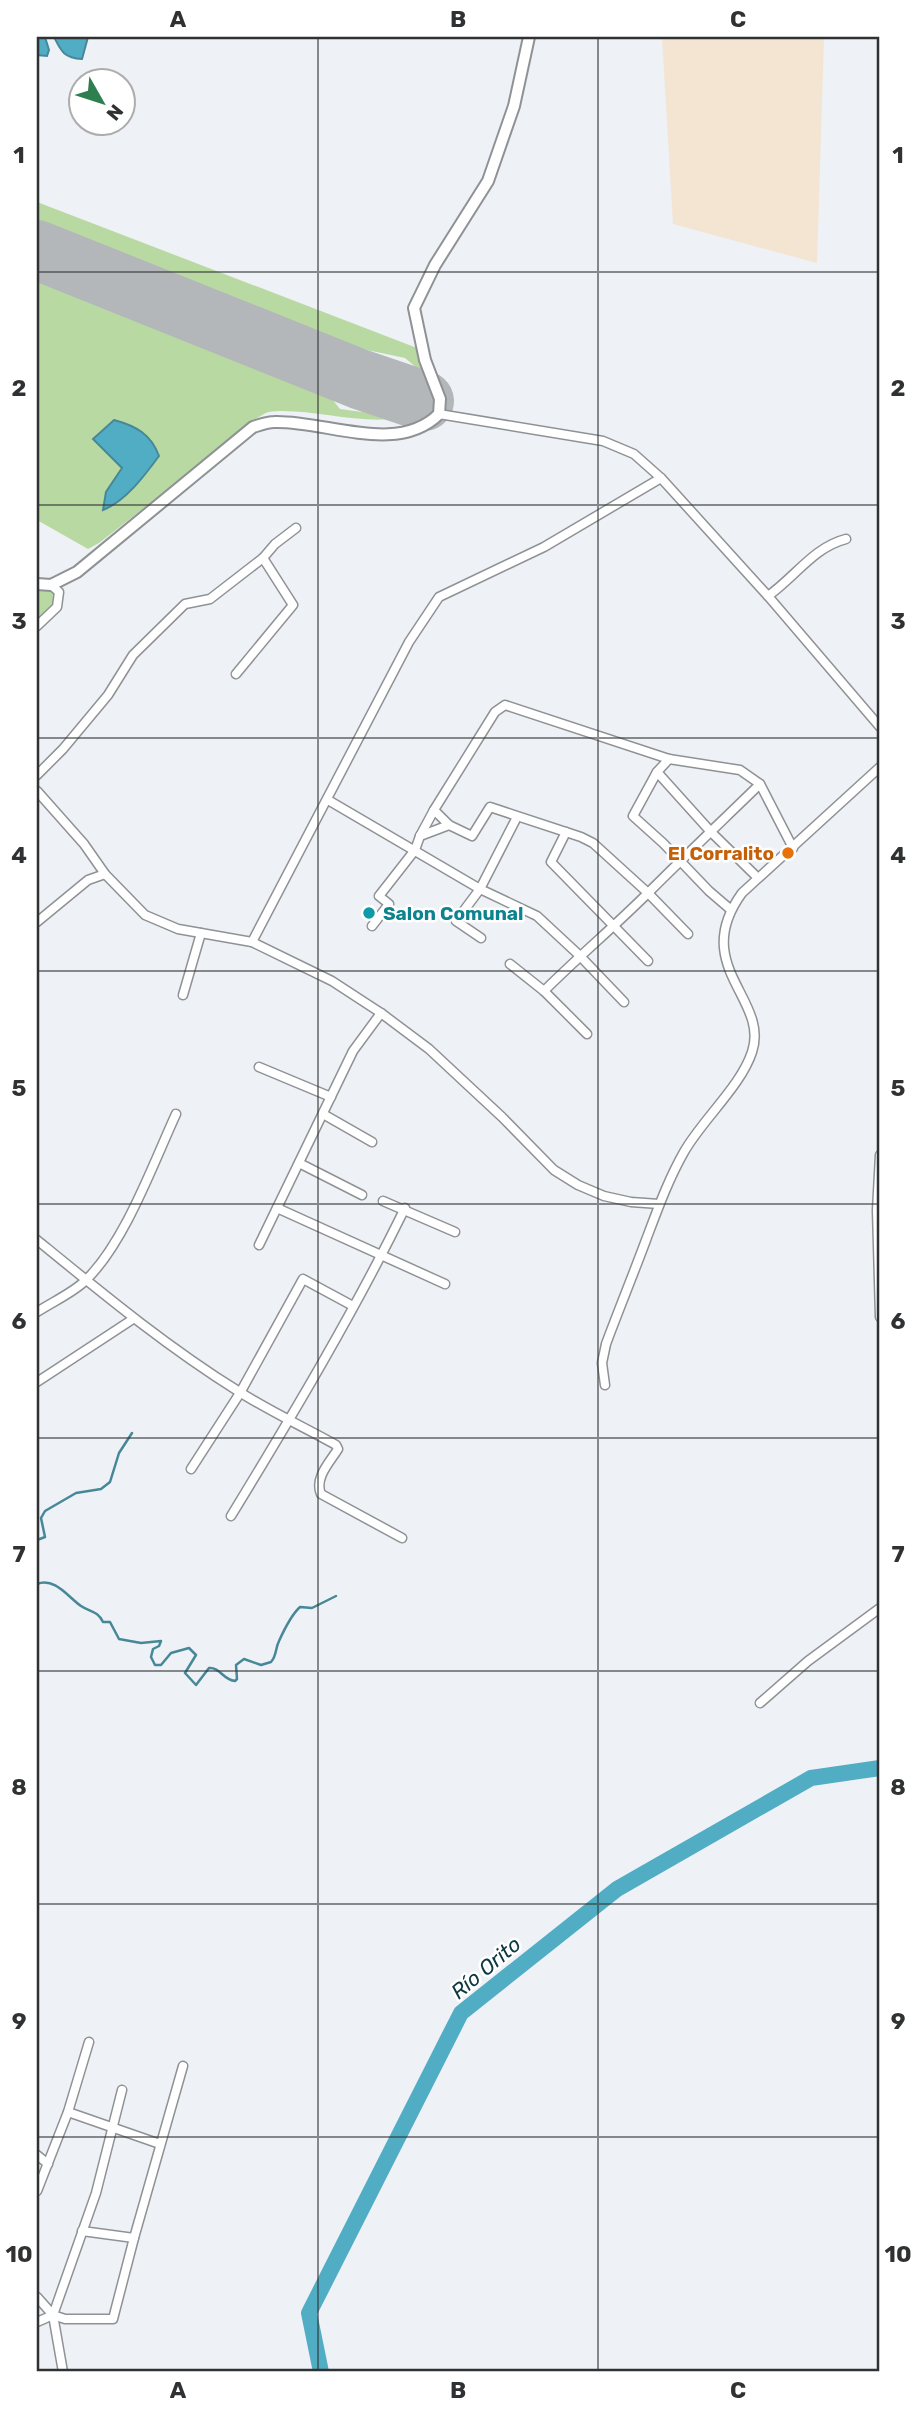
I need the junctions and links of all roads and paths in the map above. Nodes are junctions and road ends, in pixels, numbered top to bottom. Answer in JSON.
{"nodes":[{"id":1,"x":529,"y":37,"type":"edge"},
{"id":2,"x":439,"y":414,"type":"junction"},
{"id":3,"x":661,"y":478,"type":"junction"},
{"id":4,"x":296,"y":528,"type":"dead end"},
{"id":5,"x":846,"y":538,"type":"dead end"},
{"id":6,"x":263,"y":558,"type":"junction"},
{"id":7,"x":37,"y":584,"type":"edge"},
{"id":8,"x":51,"y":585,"type":"junction"},
{"id":9,"x":768,"y":596,"type":"junction"},
{"id":10,"x":37,"y":626,"type":"edge"},
{"id":11,"x":236,"y":674,"type":"dead end"},
{"id":12,"x":880,"y":727,"type":"edge"},
{"id":13,"x":669,"y":759,"type":"junction"},
{"id":14,"x":880,"y":767,"type":"edge"},
{"id":15,"x":657,"y":772,"type":"junction"},
{"id":16,"x":37,"y":775,"type":"edge"},
{"id":17,"x":760,"y":784,"type":"junction"},
{"id":18,"x":37,"y":791,"type":"edge"},
{"id":19,"x":328,"y":800,"type":"junction"},
{"id":20,"x":434,"y":810,"type":"junction"},
{"id":21,"x":517,"y":817,"type":"junction"},
{"id":22,"x":449,"y":825,"type":"junction"},
{"id":23,"x":566,"y":832,"type":"junction"},
{"id":24,"x":711,"y":832,"type":"junction"},
{"id":25,"x":420,"y":836,"type":"junction"},
{"id":26,"x":793,"y":848,"type":"junction"},
{"id":27,"x":415,"y":850,"type":"junction"},
{"id":28,"x":679,"y":860,"type":"junction"},
{"id":29,"x":105,"y":874,"type":"junction"},
{"id":30,"x":758,"y":878,"type":"junction"},
{"id":31,"x":480,"y":889,"type":"junction"},
{"id":32,"x":648,"y":893,"type":"junction"},
{"id":33,"x":730,"y":909,"type":"junction"},
{"id":34,"x":37,"y":922,"type":"edge"},
{"id":35,"x":613,"y":924,"type":"junction"},
{"id":36,"x":372,"y":926,"type":"dead end"},
{"id":37,"x":201,"y":933,"type":"junction"},
{"id":38,"x":688,"y":934,"type":"dead end"},
{"id":39,"x":481,"y":938,"type":"dead end"},
{"id":40,"x":252,"y":942,"type":"junction"},
{"id":41,"x":579,"y":955,"type":"junction"},
{"id":42,"x":648,"y":961,"type":"dead end"},
{"id":43,"x":510,"y":964,"type":"dead end"},
{"id":44,"x":544,"y":991,"type":"junction"},
{"id":45,"x":183,"y":995,"type":"dead end"},
{"id":46,"x":624,"y":1002,"type":"dead end"},
{"id":47,"x":381,"y":1013,"type":"junction"},
{"id":48,"x":587,"y":1034,"type":"dead end"},
{"id":49,"x":259,"y":1067,"type":"dead end"},
{"id":50,"x":331,"y":1097,"type":"junction"},
{"id":51,"x":323,"y":1114,"type":"junction"},
{"id":52,"x":176,"y":1115,"type":"dead end"},
{"id":53,"x":372,"y":1142,"type":"dead end"},
{"id":54,"x":880,"y":1154,"type":"edge"},
{"id":55,"x":299,"y":1163,"type":"junction"},
{"id":56,"x":879,"y":1172,"type":"edge"},
{"id":57,"x":879,"y":1189,"type":"edge"},
{"id":58,"x":362,"y":1195,"type":"dead end"},
{"id":59,"x":383,"y":1201,"type":"dead end"},
{"id":60,"x":659,"y":1204,"type":"junction"},
{"id":61,"x":277,"y":1208,"type":"junction"},
{"id":62,"x":405,"y":1208,"type":"junction"},
{"id":63,"x":455,"y":1232,"type":"dead end"},
{"id":64,"x":38,"y":1244,"type":"edge"},
{"id":65,"x":259,"y":1245,"type":"dead end"},
{"id":66,"x":382,"y":1254,"type":"junction"},
{"id":67,"x":86,"y":1280,"type":"junction"},
{"id":68,"x":445,"y":1284,"type":"dead end"},
{"id":69,"x":353,"y":1306,"type":"junction"},
{"id":70,"x":37,"y":1312,"type":"edge"},
{"id":71,"x":880,"y":1317,"type":"edge"},
{"id":72,"x":133,"y":1319,"type":"junction"},
{"id":73,"x":37,"y":1382,"type":"edge"},
{"id":74,"x":605,"y":1385,"type":"dead end"},
{"id":75,"x":240,"y":1393,"type":"junction"},
{"id":76,"x":290,"y":1420,"type":"junction"},
{"id":77,"x":191,"y":1469,"type":"dead end"},
{"id":78,"x":231,"y":1516,"type":"dead end"},
{"id":79,"x":402,"y":1538,"type":"dead end"},
{"id":80,"x":880,"y":1608,"type":"edge"},
{"id":81,"x":760,"y":1703,"type":"dead end"},
{"id":82,"x":89,"y":2042,"type":"dead end"},
{"id":83,"x":183,"y":2066,"type":"dead end"},
{"id":84,"x":122,"y":2090,"type":"dead end"},
{"id":85,"x":68,"y":2112,"type":"junction"},
{"id":86,"x":113,"y":2129,"type":"junction"},
{"id":87,"x":160,"y":2144,"type":"junction"},
{"id":88,"x":37,"y":2155,"type":"edge"},
{"id":89,"x":48,"y":2164,"type":"junction"},
{"id":90,"x":37,"y":2192,"type":"edge"},
{"id":91,"x":82,"y":2231,"type":"junction"},
{"id":92,"x":134,"y":2238,"type":"junction"},
{"id":93,"x":37,"y":2297,"type":"edge"},
{"id":94,"x":53,"y":2315,"type":"junction"},
{"id":95,"x":37,"y":2322,"type":"edge"},
{"id":96,"x":63,"y":2372,"type":"edge"}],
"edges":[{"from":1,"to":2,"type":"main road"},
{"from":2,"to":3,"type":"street"},
{"from":2,"to":8,"type":"main road"},
{"from":3,"to":9,"type":"street"},
{"from":3,"to":19,"type":"street"},
{"from":4,"to":6,"type":"street"},
{"from":5,"to":9,"type":"street"},
{"from":6,"to":11,"type":"street"},
{"from":6,"to":16,"type":"street"},
{"from":7,"to":8,"type":"main road"},
{"from":8,"to":10,"type":"street"},
{"from":9,"to":12,"type":"street"},
{"from":13,"to":15,"type":"street"},
{"from":13,"to":17,"type":"street"},
{"from":13,"to":20,"type":"street"},
{"from":14,"to":26,"type":"street"},
{"from":15,"to":24,"type":"street"},
{"from":15,"to":28,"type":"street"},
{"from":17,"to":24,"type":"street"},
{"from":17,"to":26,"type":"street"},
{"from":18,"to":29,"type":"street"},
{"from":19,"to":27,"type":"street"},
{"from":19,"to":40,"type":"street"},
{"from":20,"to":22,"type":"street"},
{"from":20,"to":25,"type":"street"},
{"from":21,"to":22,"type":"street"},
{"from":21,"to":23,"type":"street"},
{"from":21,"to":31,"type":"street"},
{"from":22,"to":25,"type":"street"},
{"from":23,"to":32,"type":"street"},
{"from":23,"to":35,"type":"street"},
{"from":24,"to":28,"type":"street"},
{"from":24,"to":30,"type":"street"},
{"from":25,"to":27,"type":"street"},
{"from":26,"to":30,"type":"street"},
{"from":27,"to":31,"type":"street"},
{"from":27,"to":36,"type":"street"},
{"from":28,"to":32,"type":"street"},
{"from":28,"to":33,"type":"street"},
{"from":29,"to":34,"type":"street"},
{"from":29,"to":37,"type":"street"},
{"from":30,"to":33,"type":"street"},
{"from":31,"to":39,"type":"street"},
{"from":31,"to":41,"type":"street"},
{"from":32,"to":35,"type":"street"},
{"from":32,"to":38,"type":"street"},
{"from":33,"to":60,"type":"street"},
{"from":35,"to":41,"type":"street"},
{"from":35,"to":42,"type":"street"},
{"from":37,"to":40,"type":"street"},
{"from":37,"to":45,"type":"street"},
{"from":40,"to":47,"type":"street"},
{"from":41,"to":44,"type":"street"},
{"from":41,"to":46,"type":"street"},
{"from":43,"to":44,"type":"street"},
{"from":44,"to":48,"type":"street"},
{"from":47,"to":50,"type":"street"},
{"from":47,"to":60,"type":"street"},
{"from":49,"to":50,"type":"street"},
{"from":50,"to":51,"type":"street"},
{"from":51,"to":53,"type":"street"},
{"from":51,"to":55,"type":"street"},
{"from":52,"to":67,"type":"street"},
{"from":54,"to":56,"type":"street"},
{"from":55,"to":58,"type":"street"},
{"from":55,"to":61,"type":"street"},
{"from":56,"to":57,"type":"street"},
{"from":57,"to":71,"type":"street"},
{"from":59,"to":62,"type":"street"},
{"from":60,"to":74,"type":"street"},
{"from":61,"to":65,"type":"street"},
{"from":61,"to":66,"type":"street"},
{"from":62,"to":63,"type":"street"},
{"from":62,"to":66,"type":"street"},
{"from":64,"to":67,"type":"street"},
{"from":66,"to":68,"type":"street"},
{"from":66,"to":69,"type":"street"},
{"from":67,"to":70,"type":"street"},
{"from":67,"to":72,"type":"street"},
{"from":69,"to":75,"type":"street"},
{"from":69,"to":76,"type":"street"},
{"from":72,"to":73,"type":"street"},
{"from":72,"to":75,"type":"street"},
{"from":75,"to":76,"type":"street"},
{"from":75,"to":77,"type":"street"},
{"from":76,"to":78,"type":"street"},
{"from":76,"to":79,"type":"street"},
{"from":80,"to":81,"type":"street"},
{"from":82,"to":85,"type":"street"},
{"from":83,"to":87,"type":"street"},
{"from":84,"to":86,"type":"street"},
{"from":85,"to":86,"type":"street"},
{"from":85,"to":89,"type":"street"},
{"from":86,"to":87,"type":"street"},
{"from":86,"to":91,"type":"street"},
{"from":87,"to":92,"type":"street"},
{"from":88,"to":89,"type":"street"},
{"from":89,"to":90,"type":"street"},
{"from":91,"to":92,"type":"street"},
{"from":91,"to":94,"type":"street"},
{"from":92,"to":94,"type":"street"},
{"from":93,"to":94,"type":"street"},
{"from":94,"to":95,"type":"street"},
{"from":94,"to":96,"type":"street"}]}
